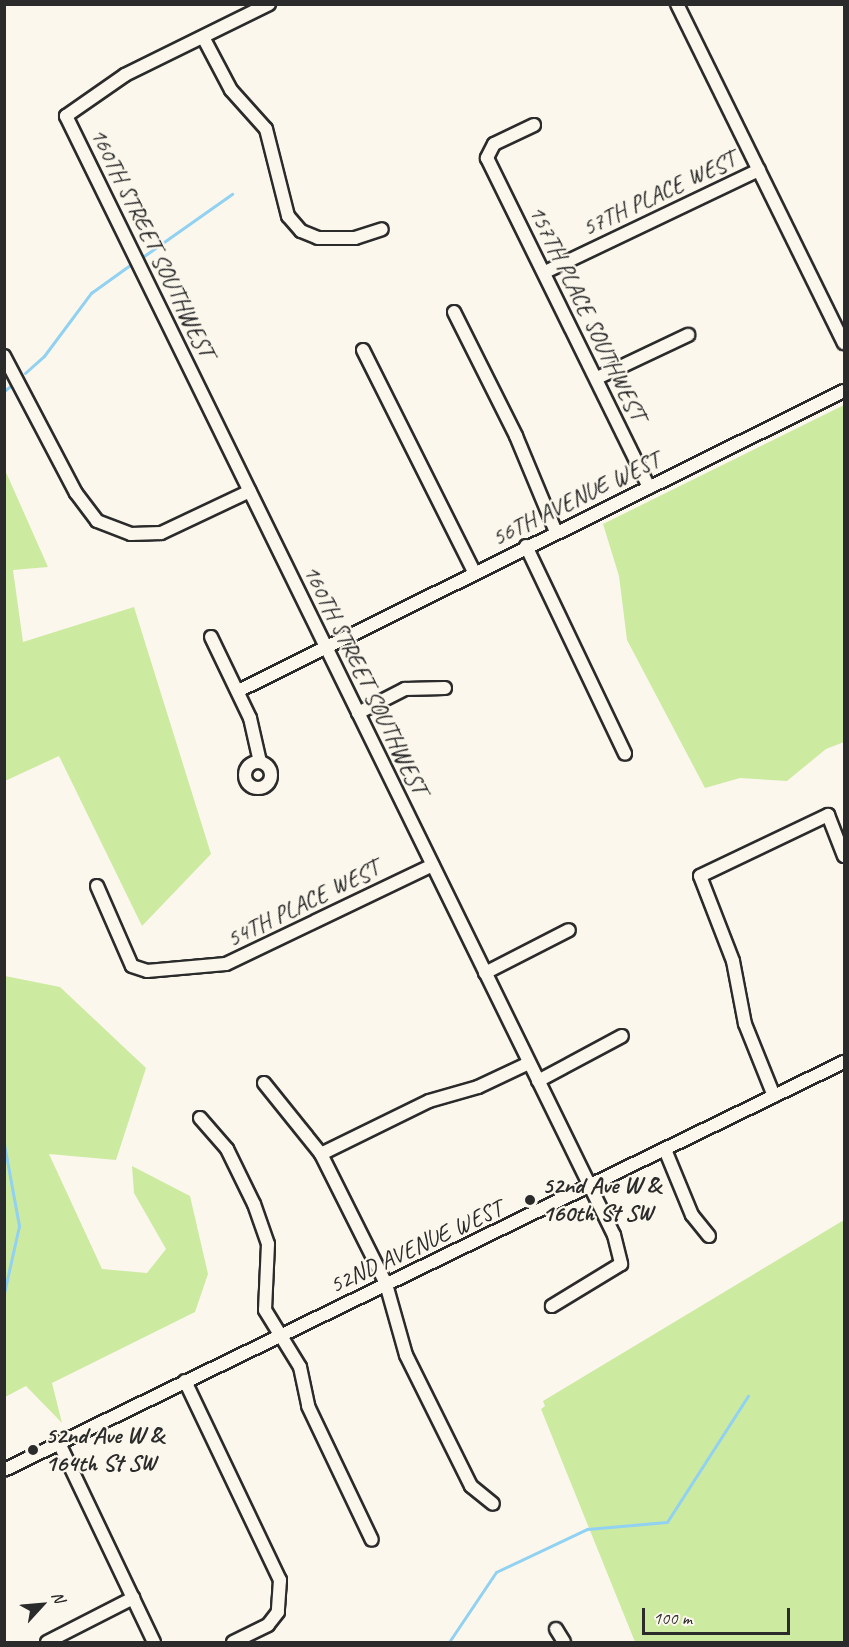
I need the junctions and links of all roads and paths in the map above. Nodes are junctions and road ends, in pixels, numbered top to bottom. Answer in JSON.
{"nodes":[{"id":1,"x":268,"y":4,"type":"edge"},
{"id":2,"x":677,"y":4,"type":"edge"},
{"id":3,"x":203,"y":37,"type":"junction"},
{"id":4,"x":534,"y":125,"type":"dead end"},
{"id":5,"x":759,"y":170,"type":"junction"},
{"id":6,"x":382,"y":229,"type":"dead end"},
{"id":7,"x":545,"y":272,"type":"junction"},
{"id":8,"x":454,"y":312,"type":"dead end"},
{"id":9,"x":688,"y":336,"type":"dead end"},
{"id":10,"x":844,"y":343,"type":"edge"},
{"id":11,"x":363,"y":350,"type":"dead end"},
{"id":12,"x":4,"y":356,"type":"edge"},
{"id":13,"x":597,"y":378,"type":"junction"},
{"id":14,"x":844,"y":391,"type":"edge"},
{"id":15,"x":649,"y":488,"type":"junction"},
{"id":16,"x":250,"y":491,"type":"junction"},
{"id":17,"x":556,"y":532,"type":"junction"},
{"id":18,"x":526,"y":546,"type":"junction"},
{"id":19,"x":474,"y":572,"type":"junction"},
{"id":20,"x":211,"y":637,"type":"dead end"},
{"id":21,"x":326,"y":648,"type":"junction"},
{"id":22,"x":445,"y":688,"type":"dead end"},
{"id":23,"x":237,"y":691,"type":"junction"},
{"id":24,"x":358,"y":713,"type":"junction"},
{"id":25,"x":625,"y":754,"type":"dead end"},
{"id":26,"x":260,"y":762,"type":"dead end"},
{"id":27,"x":844,"y":856,"type":"edge"},
{"id":28,"x":433,"y":865,"type":"junction"},
{"id":29,"x":97,"y":886,"type":"dead end"},
{"id":30,"x":569,"y":930,"type":"dead end"},
{"id":31,"x":485,"y":973,"type":"junction"},
{"id":32,"x":622,"y":1036,"type":"dead end"},
{"id":33,"x":844,"y":1062,"type":"edge"},
{"id":34,"x":530,"y":1063,"type":"junction"},
{"id":35,"x":538,"y":1081,"type":"junction"},
{"id":36,"x":264,"y":1083,"type":"dead end"},
{"id":37,"x":774,"y":1096,"type":"junction"},
{"id":38,"x":200,"y":1118,"type":"dead end"},
{"id":39,"x":666,"y":1152,"type":"junction"},
{"id":40,"x":321,"y":1154,"type":"junction"},
{"id":41,"x":590,"y":1188,"type":"junction"},
{"id":42,"x":709,"y":1236,"type":"dead end"},
{"id":43,"x":387,"y":1284,"type":"junction"},
{"id":44,"x":552,"y":1306,"type":"dead end"},
{"id":45,"x":278,"y":1336,"type":"junction"},
{"id":46,"x":185,"y":1381,"type":"junction"},
{"id":47,"x":59,"y":1443,"type":"junction"},
{"id":48,"x":4,"y":1470,"type":"edge"},
{"id":49,"x":493,"y":1504,"type":"dead end"},
{"id":50,"x":372,"y":1540,"type":"dead end"},
{"id":51,"x":133,"y":1599,"type":"junction"},
{"id":52,"x":556,"y":1629,"type":"dead end"},
{"id":53,"x":47,"y":1642,"type":"edge"},
{"id":54,"x":154,"y":1642,"type":"edge"},
{"id":55,"x":233,"y":1642,"type":"edge"},
{"id":56,"x":564,"y":1642,"type":"edge"}],
"edges":[{"from":1,"to":3,"type":"street"},
{"from":2,"to":5,"type":"street"},
{"from":3,"to":6,"type":"street"},
{"from":3,"to":16,"type":"street","name":"160TH STREET SOUTHWEST"},
{"from":4,"to":7,"type":"street","name":"157TH PLACE SOUTHWEST"},
{"from":5,"to":7,"type":"street","name":"57TH PLACE WEST"},
{"from":5,"to":10,"type":"street"},
{"from":7,"to":13,"type":"street","name":"157TH PLACE SOUTHWEST"},
{"from":8,"to":17,"type":"street"},
{"from":9,"to":13,"type":"street"},
{"from":11,"to":19,"type":"street"},
{"from":12,"to":16,"type":"street"},
{"from":13,"to":15,"type":"street","name":"157TH PLACE SOUTHWEST"},
{"from":14,"to":15,"type":"street","name":"56TH AVENUE WEST"},
{"from":15,"to":17,"type":"street","name":"56TH AVENUE WEST"},
{"from":16,"to":21,"type":"street","name":"160TH STREET SOUTHWEST"},
{"from":17,"to":18,"type":"street","name":"56TH AVENUE WEST"},
{"from":18,"to":19,"type":"street","name":"56TH AVENUE WEST"},
{"from":18,"to":25,"type":"street"},
{"from":19,"to":21,"type":"street","name":"56TH AVENUE WEST"},
{"from":20,"to":23,"type":"street"},
{"from":21,"to":23,"type":"street"},
{"from":21,"to":24,"type":"street","name":"160TH STREET SOUTHWEST"},
{"from":22,"to":24,"type":"street"},
{"from":23,"to":26,"type":"street"},
{"from":24,"to":28,"type":"street","name":"160TH STREET SOUTHWEST"},
{"from":27,"to":37,"type":"street"},
{"from":28,"to":29,"type":"street","name":"54TH PLACE WEST"},
{"from":28,"to":31,"type":"street","name":"160TH STREET SOUTHWEST"},
{"from":30,"to":31,"type":"street"},
{"from":31,"to":34,"type":"street","name":"160TH STREET SOUTHWEST"},
{"from":32,"to":35,"type":"street"},
{"from":33,"to":37,"type":"street","name":"52ND AVENUE WEST"},
{"from":34,"to":35,"type":"street","name":"160TH STREET SOUTHWEST"},
{"from":34,"to":40,"type":"street"},
{"from":35,"to":41,"type":"street","name":"160TH STREET SOUTHWEST"},
{"from":36,"to":40,"type":"street"},
{"from":37,"to":39,"type":"street","name":"52ND AVENUE WEST"},
{"from":38,"to":45,"type":"street"},
{"from":39,"to":41,"type":"street","name":"52ND AVENUE WEST"},
{"from":39,"to":42,"type":"street"},
{"from":40,"to":43,"type":"street"},
{"from":41,"to":43,"type":"street","name":"52ND AVENUE WEST"},
{"from":41,"to":44,"type":"street","name":"160TH STREET SOUTHWEST"},
{"from":43,"to":45,"type":"street","name":"52ND AVENUE WEST"},
{"from":43,"to":49,"type":"street"},
{"from":45,"to":46,"type":"street","name":"52ND AVENUE WEST"},
{"from":45,"to":50,"type":"street"},
{"from":46,"to":47,"type":"street","name":"52ND AVENUE WEST"},
{"from":46,"to":55,"type":"street"},
{"from":47,"to":48,"type":"street","name":"52ND AVENUE WEST"},
{"from":47,"to":51,"type":"street"},
{"from":51,"to":53,"type":"street"},
{"from":51,"to":54,"type":"street"},
{"from":52,"to":56,"type":"street"}]}
